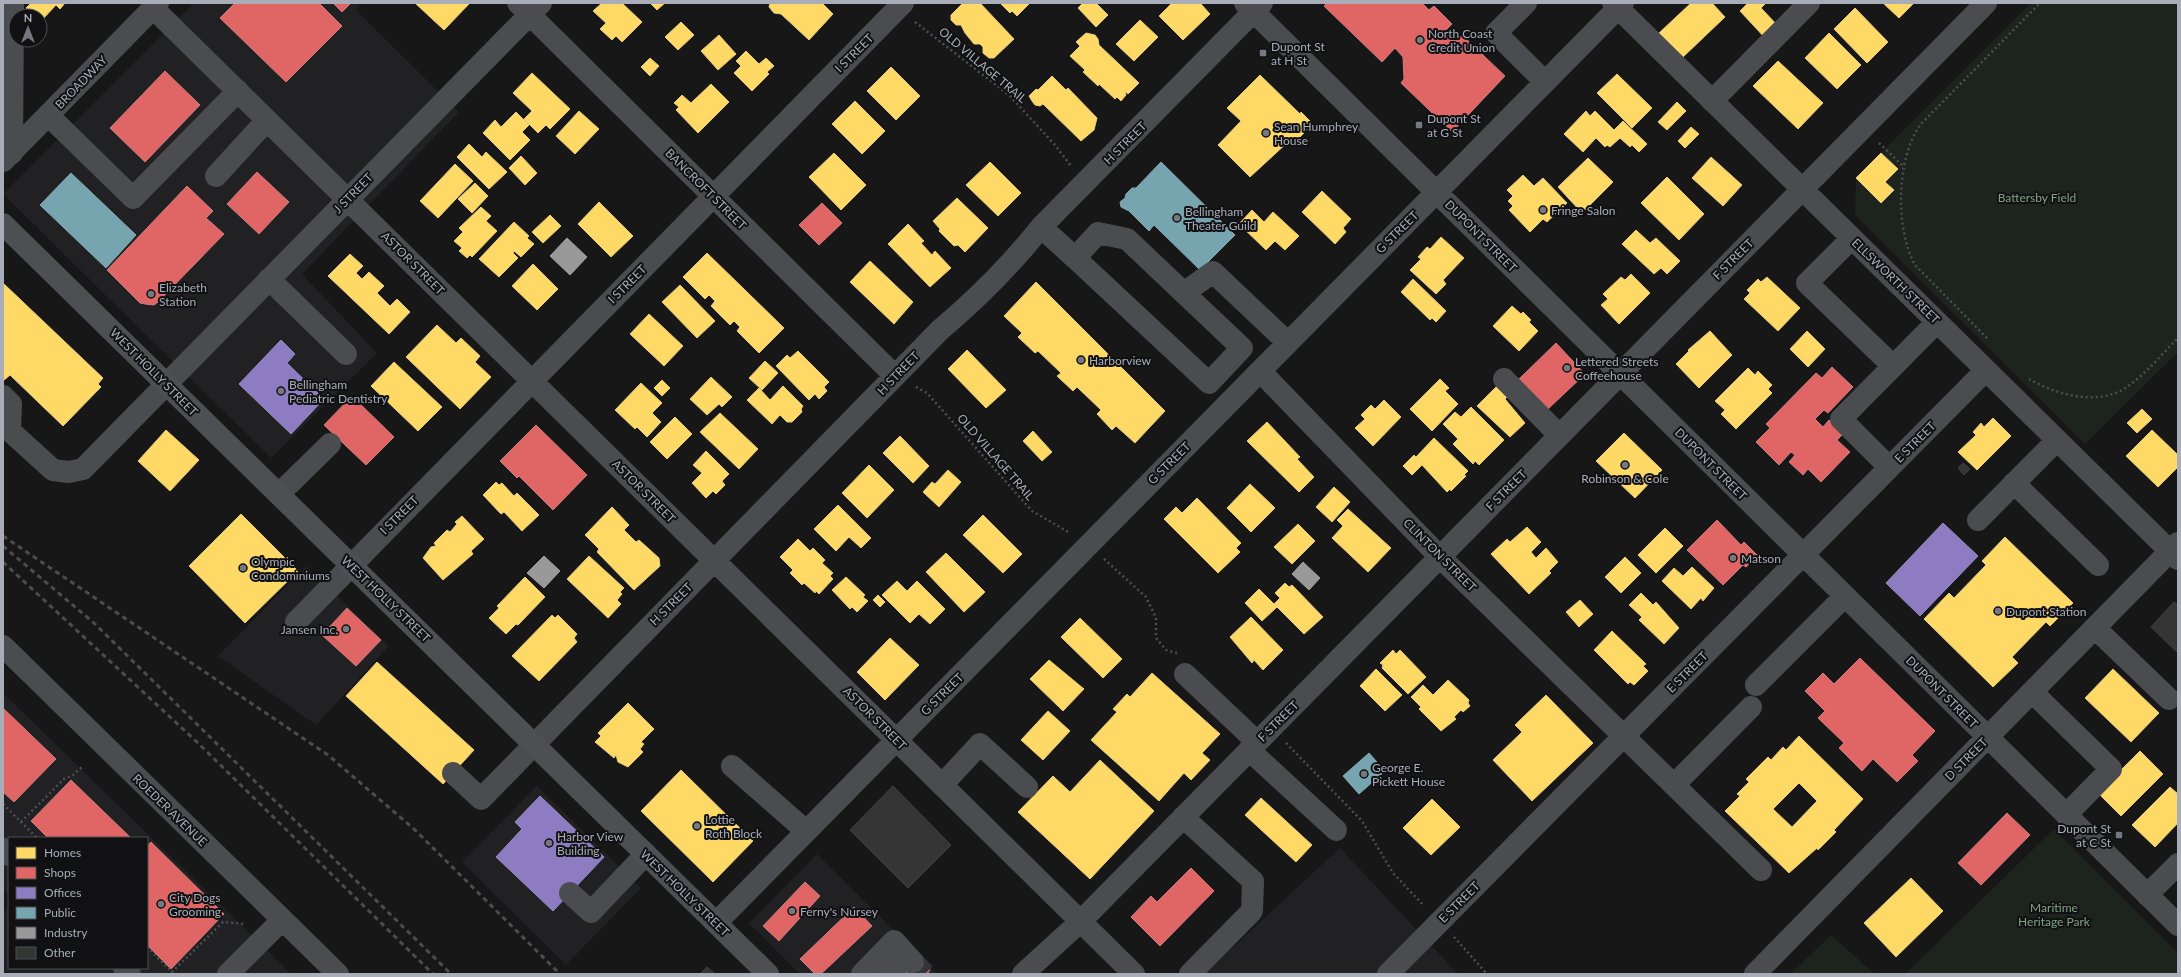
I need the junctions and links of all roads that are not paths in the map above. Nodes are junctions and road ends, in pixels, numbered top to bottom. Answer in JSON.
{"nodes":[{"id":1,"x":12,"y":3,"type":"edge"},
{"id":2,"x":1526,"y":3,"type":"edge"},
{"id":3,"x":1809,"y":3,"type":"edge"},
{"id":4,"x":1986,"y":3,"type":"edge"},
{"id":5,"x":155,"y":5,"type":"edge"},
{"id":6,"x":1618,"y":5,"type":"edge"},
{"id":7,"x":900,"y":6,"type":"edge"},
{"id":8,"x":1254,"y":6,"type":"edge"},
{"id":9,"x":530,"y":7,"type":"edge"},
{"id":10,"x":1545,"y":82,"type":"junction"},
{"id":11,"x":238,"y":91,"type":"junction"},
{"id":12,"x":1712,"y":101,"type":"junction"},
{"id":13,"x":48,"y":115,"type":"junction"},
{"id":14,"x":267,"y":120,"type":"junction"},
{"id":15,"x":7,"y":157,"type":"edge"},
{"id":16,"x":216,"y":176,"type":"dead end"},
{"id":17,"x":1802,"y":189,"type":"junction"},
{"id":18,"x":1436,"y":192,"type":"junction"},
{"id":19,"x":713,"y":196,"type":"junction"},
{"id":20,"x":347,"y":199,"type":"junction"},
{"id":21,"x":3,"y":224,"type":"edge"},
{"id":22,"x":1041,"y":227,"type":"junction"},
{"id":23,"x":1852,"y":238,"type":"junction"},
{"id":24,"x":1074,"y":258,"type":"junction"},
{"id":25,"x":269,"y":279,"type":"junction"},
{"id":26,"x":1184,"y":293,"type":"junction"},
{"id":27,"x":1937,"y":322,"type":"junction"},
{"id":28,"x":1288,"y":343,"type":"junction"},
{"id":29,"x":346,"y":354,"type":"dead end"},
{"id":30,"x":1232,"y":358,"type":"junction"},
{"id":31,"x":1893,"y":366,"type":"junction"},
{"id":32,"x":1986,"y":370,"type":"junction"},
{"id":33,"x":1257,"y":374,"type":"junction"},
{"id":34,"x":1620,"y":374,"type":"junction"},
{"id":35,"x":895,"y":376,"type":"junction"},
{"id":36,"x":1504,"y":379,"type":"dead end"},
{"id":37,"x":532,"y":380,"type":"junction"},
{"id":38,"x":167,"y":384,"type":"junction"},
{"id":39,"x":3,"y":396,"type":"edge"},
{"id":40,"x":1559,"y":435,"type":"junction"},
{"id":41,"x":2057,"y":440,"type":"junction"},
{"id":42,"x":330,"y":444,"type":"dead end"},
{"id":43,"x":1889,"y":467,"type":"junction"},
{"id":44,"x":2014,"y":483,"type":"junction"},
{"id":45,"x":279,"y":494,"type":"junction"},
{"id":46,"x":1978,"y":520,"type":"dead end"},
{"id":47,"x":2175,"y":551,"type":"edge"},
{"id":48,"x":1803,"y":555,"type":"junction"},
{"id":49,"x":1440,"y":556,"type":"junction"},
{"id":50,"x":714,"y":560,"type":"junction"},
{"id":51,"x":351,"y":564,"type":"junction"},
{"id":52,"x":2098,"y":565,"type":"dead end"},
{"id":53,"x":1845,"y":596,"type":"junction"},
{"id":54,"x":296,"y":622,"type":"dead end"},
{"id":55,"x":2095,"y":628,"type":"junction"},
{"id":56,"x":3,"y":646,"type":"edge"},
{"id":57,"x":1185,"y":674,"type":"dead end"},
{"id":58,"x":1756,"y":685,"type":"dead end"},
{"id":59,"x":2032,"y":692,"type":"junction"},
{"id":60,"x":2169,"y":699,"type":"dead end"},
{"id":61,"x":1751,"y":707,"type":"dead end"},
{"id":62,"x":1624,"y":736,"type":"junction"},
{"id":63,"x":1988,"y":737,"type":"junction"},
{"id":64,"x":896,"y":739,"type":"junction"},
{"id":65,"x":533,"y":743,"type":"junction"},
{"id":66,"x":1253,"y":746,"type":"junction"},
{"id":67,"x":732,"y":766,"type":"dead end"},
{"id":68,"x":453,"y":773,"type":"dead end"},
{"id":69,"x":1674,"y":784,"type":"junction"},
{"id":70,"x":942,"y":785,"type":"junction"},
{"id":71,"x":1027,"y":787,"type":"dead end"},
{"id":72,"x":2066,"y":815,"type":"junction"},
{"id":73,"x":1183,"y":817,"type":"junction"},
{"id":74,"x":1336,"y":830,"type":"dead end"},
{"id":75,"x":806,"y":831,"type":"junction"},
{"id":76,"x":646,"y":854,"type":"junction"},
{"id":77,"x":2178,"y":864,"type":"edge"},
{"id":78,"x":1761,"y":870,"type":"dead end"},
{"id":79,"x":570,"y":893,"type":"dead end"},
{"id":80,"x":2147,"y":895,"type":"junction"},
{"id":81,"x":282,"y":920,"type":"junction"},
{"id":82,"x":1080,"y":921,"type":"junction"},
{"id":83,"x":716,"y":923,"type":"junction"},
{"id":84,"x":2178,"y":925,"type":"edge"},
{"id":85,"x":904,"y":968,"type":"tunnel mouth"},
{"id":86,"x":228,"y":974,"type":"edge"},
{"id":87,"x":338,"y":974,"type":"edge"},
{"id":88,"x":768,"y":974,"type":"edge"},
{"id":89,"x":862,"y":974,"type":"edge"},
{"id":90,"x":1023,"y":974,"type":"edge"},
{"id":91,"x":1134,"y":974,"type":"edge"},
{"id":92,"x":1190,"y":974,"type":"edge"},
{"id":93,"x":1388,"y":974,"type":"edge"},
{"id":94,"x":1755,"y":974,"type":"edge"}],
"edges":[{"from":1,"to":15,"type":"street"},
{"from":2,"to":10,"type":"street"},
{"from":3,"to":12,"type":"street"},
{"from":4,"to":17,"type":"street","name":"F STREET"},
{"from":5,"to":11,"type":"street","name":"ASTOR STREET"},
{"from":5,"to":13,"type":"street","name":"BROADWAY"},
{"from":6,"to":10,"type":"street","name":"G STREET"},
{"from":6,"to":12,"type":"street","name":"ELLSWORTH STREET"},
{"from":7,"to":19,"type":"street","name":"I STREET"},
{"from":8,"to":18,"type":"street","name":"DUPONT STREET"},
{"from":8,"to":22,"type":"street","name":"H STREET"},
{"from":9,"to":19,"type":"street","name":"BANCROFT STREET"},
{"from":9,"to":20,"type":"street","name":"J STREET"},
{"from":10,"to":18,"type":"street","name":"G STREET"},
{"from":11,"to":13,"type":"street"},
{"from":11,"to":14,"type":"street","name":"ASTOR STREET"},
{"from":12,"to":17,"type":"street","name":"ELLSWORTH STREET"},
{"from":13,"to":15,"type":"street","name":"BROADWAY"},
{"from":14,"to":16,"type":"street"},
{"from":14,"to":20,"type":"street","name":"ASTOR STREET"},
{"from":17,"to":23,"type":"street","name":"ELLSWORTH STREET"},
{"from":17,"to":34,"type":"street","name":"F STREET"},
{"from":18,"to":28,"type":"street","name":"G STREET"},
{"from":18,"to":34,"type":"street","name":"DUPONT STREET"},
{"from":19,"to":35,"type":"street","name":"BANCROFT STREET"},
{"from":19,"to":37,"type":"street","name":"I STREET"},
{"from":20,"to":25,"type":"street","name":"J STREET"},
{"from":20,"to":37,"type":"street","name":"ASTOR STREET"},
{"from":21,"to":38,"type":"main road","name":"WEST HOLLY STREET"},
{"from":22,"to":24,"type":"street"},
{"from":22,"to":35,"type":"street","name":"H STREET"},
{"from":23,"to":27,"type":"street","name":"ELLSWORTH STREET"},
{"from":23,"to":31,"type":"street"},
{"from":24,"to":26,"type":"street"},
{"from":24,"to":30,"type":"street"},
{"from":25,"to":29,"type":"street"},
{"from":25,"to":38,"type":"street","name":"J STREET"},
{"from":26,"to":28,"type":"street"},
{"from":26,"to":30,"type":"street"},
{"from":27,"to":31,"type":"street"},
{"from":27,"to":32,"type":"street","name":"ELLSWORTH STREET"},
{"from":28,"to":33,"type":"street","name":"G STREET"},
{"from":30,"to":33,"type":"street","name":"CLINTON STREET"},
{"from":31,"to":43,"type":"street"},
{"from":32,"to":41,"type":"street","name":"ELLSWORTH STREET"},
{"from":32,"to":43,"type":"street","name":"E STREET"},
{"from":33,"to":49,"type":"street","name":"CLINTON STREET"},
{"from":33,"to":64,"type":"street","name":"G STREET"},
{"from":34,"to":40,"type":"street","name":"F STREET"},
{"from":34,"to":48,"type":"street","name":"DUPONT STREET"},
{"from":35,"to":50,"type":"street","name":"H STREET"},
{"from":36,"to":40,"type":"street"},
{"from":37,"to":50,"type":"street","name":"ASTOR STREET"},
{"from":37,"to":51,"type":"street","name":"I STREET"},
{"from":38,"to":39,"type":"street","name":"J STREET"},
{"from":38,"to":45,"type":"main road","name":"WEST HOLLY STREET"},
{"from":40,"to":49,"type":"street","name":"F STREET"},
{"from":41,"to":44,"type":"street"},
{"from":41,"to":47,"type":"street","name":"ELLSWORTH STREET"},
{"from":42,"to":45,"type":"street"},
{"from":43,"to":48,"type":"street","name":"E STREET"},
{"from":44,"to":46,"type":"street"},
{"from":44,"to":52,"type":"street"},
{"from":45,"to":51,"type":"main road","name":"WEST HOLLY STREET"},
{"from":47,"to":55,"type":"street","name":"D STREET"},
{"from":48,"to":53,"type":"street","name":"DUPONT STREET"},
{"from":48,"to":62,"type":"street","name":"E STREET"},
{"from":49,"to":62,"type":"street","name":"CLINTON STREET"},
{"from":49,"to":66,"type":"street","name":"F STREET"},
{"from":50,"to":64,"type":"street","name":"ASTOR STREET"},
{"from":50,"to":65,"type":"street","name":"H STREET"},
{"from":51,"to":54,"type":"street","name":"I STREET"},
{"from":51,"to":65,"type":"main road","name":"WEST HOLLY STREET"},
{"from":53,"to":58,"type":"street"},
{"from":53,"to":63,"type":"street","name":"DUPONT STREET"},
{"from":55,"to":59,"type":"street","name":"D STREET"},
{"from":55,"to":60,"type":"street"},
{"from":56,"to":81,"type":"street","name":"ROEDER AVENUE"},
{"from":57,"to":66,"type":"street"},
{"from":59,"to":63,"type":"street","name":"D STREET"},
{"from":59,"to":72,"type":"street"},
{"from":61,"to":69,"type":"street"},
{"from":62,"to":69,"type":"street","name":"CLINTON STREET"},
{"from":62,"to":93,"type":"street","name":"E STREET"},
{"from":63,"to":72,"type":"street","name":"DUPONT STREET"},
{"from":63,"to":94,"type":"street","name":"D STREET"},
{"from":64,"to":70,"type":"street","name":"ASTOR STREET"},
{"from":64,"to":75,"type":"street","name":"G STREET"},
{"from":65,"to":68,"type":"street","name":"H STREET"},
{"from":65,"to":76,"type":"main road","name":"WEST HOLLY STREET"},
{"from":66,"to":73,"type":"street","name":"F STREET"},
{"from":66,"to":74,"type":"street"},
{"from":67,"to":75,"type":"street"},
{"from":69,"to":78,"type":"street","name":"CLINTON STREET"},
{"from":70,"to":71,"type":"street"},
{"from":70,"to":82,"type":"street","name":"ASTOR STREET"},
{"from":72,"to":80,"type":"street","name":"DUPONT STREET"},
{"from":73,"to":82,"type":"street","name":"F STREET"},
{"from":73,"to":92,"type":"street"},
{"from":75,"to":83,"type":"street","name":"G STREET"},
{"from":76,"to":79,"type":"street"},
{"from":76,"to":83,"type":"main road","name":"WEST HOLLY STREET"},
{"from":77,"to":80,"type":"street"},
{"from":80,"to":84,"type":"street","name":"DUPONT STREET"},
{"from":81,"to":86,"type":"street"},
{"from":81,"to":87,"type":"street","name":"ROEDER AVENUE"},
{"from":82,"to":90,"type":"street","name":"F STREET"},
{"from":82,"to":91,"type":"street","name":"ASTOR STREET"},
{"from":83,"to":88,"type":"main road","name":"WEST HOLLY STREET"},
{"from":85,"to":89,"type":"street"}]}
